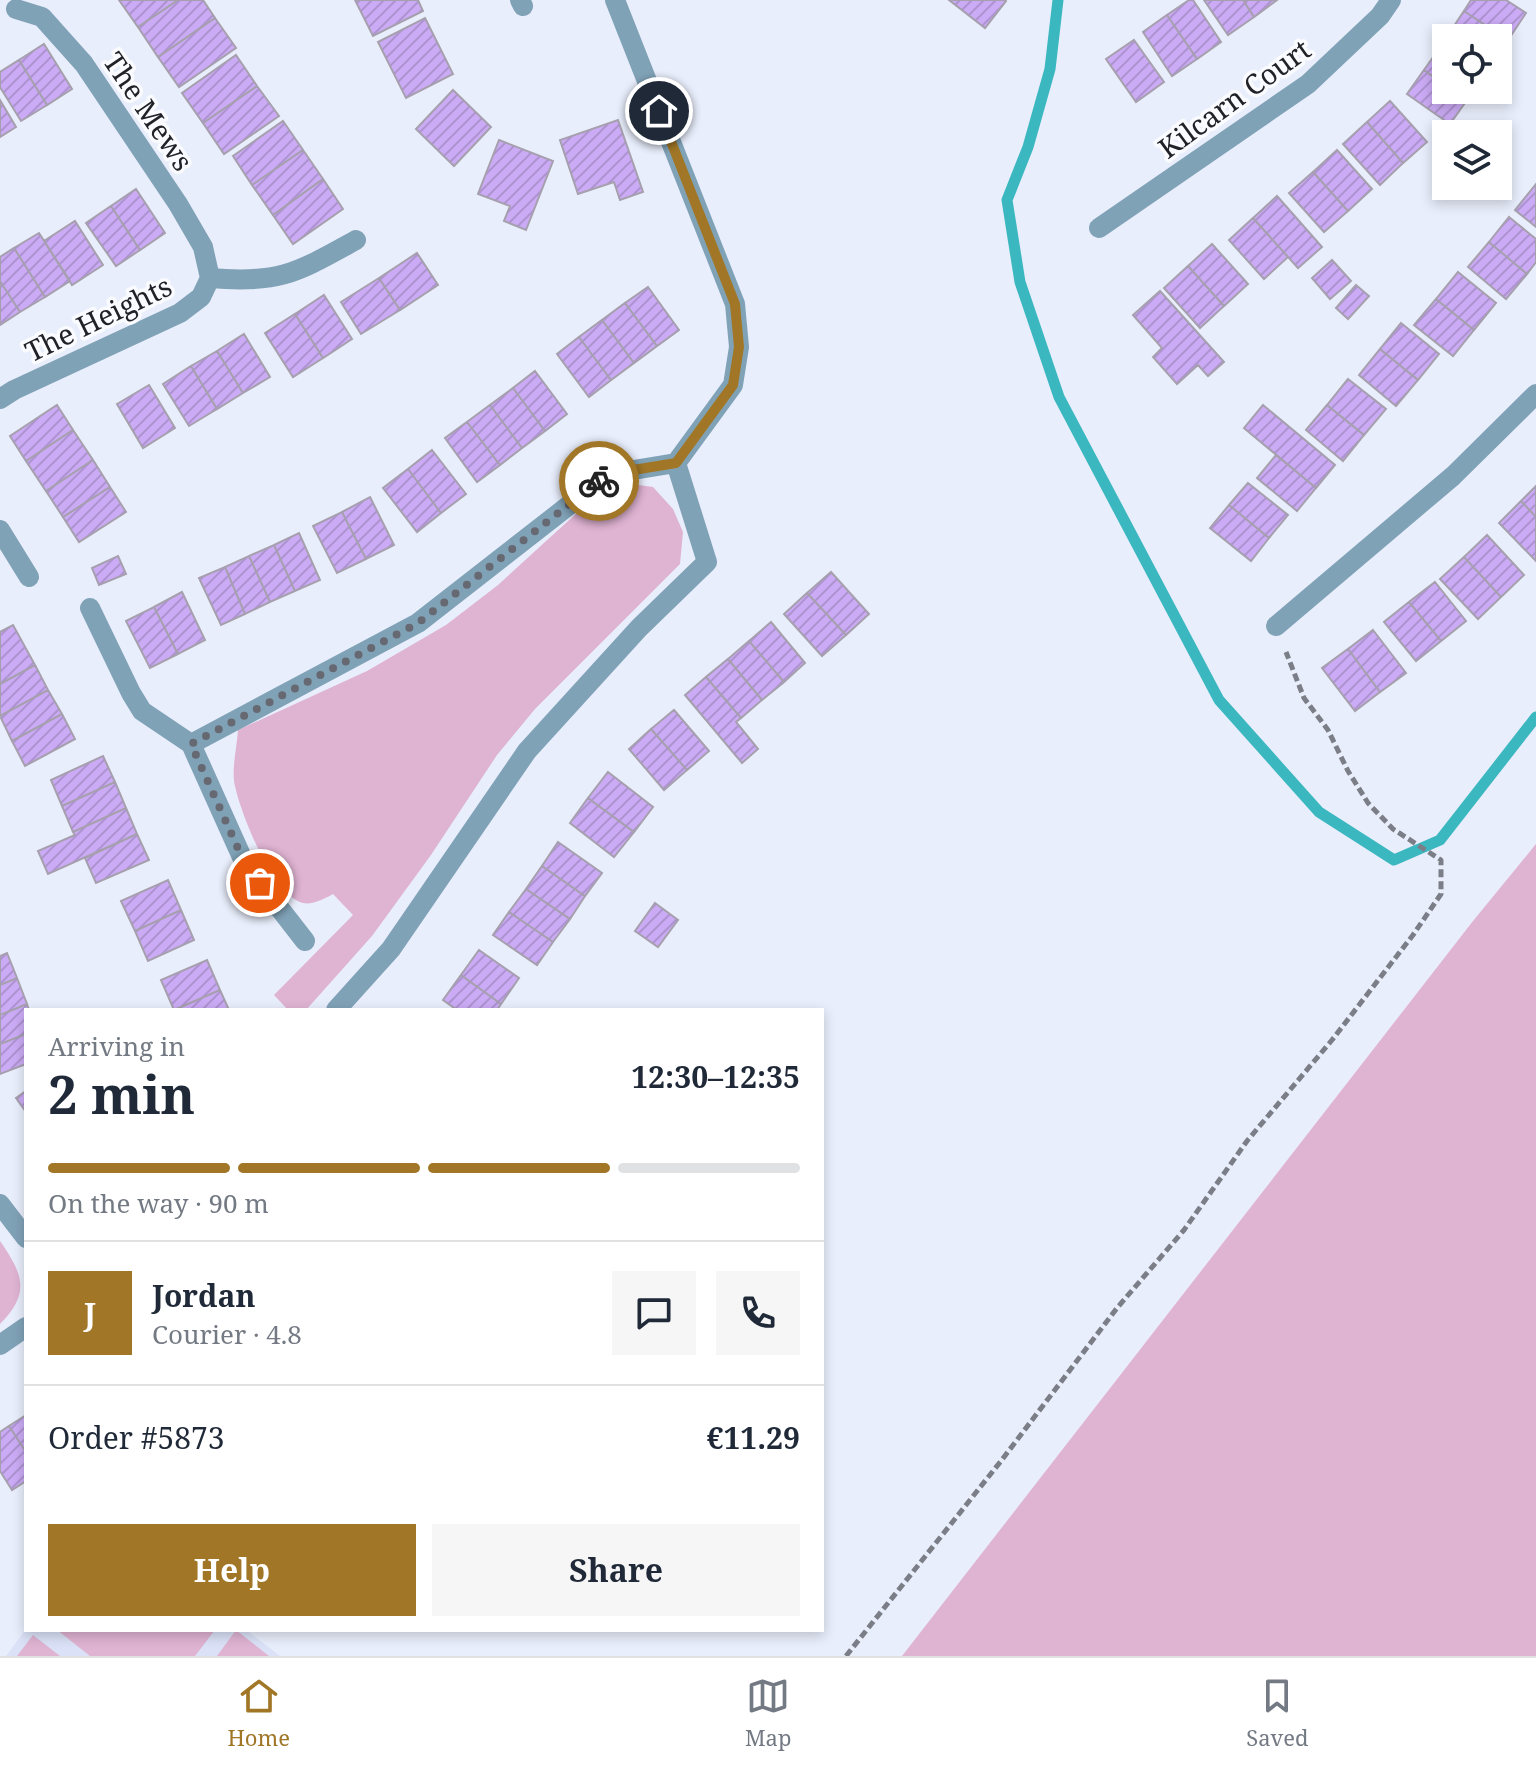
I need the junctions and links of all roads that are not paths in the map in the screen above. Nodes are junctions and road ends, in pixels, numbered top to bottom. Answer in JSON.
{"nodes":[{"id":1,"x":615,"y":0,"type":"edge"},
{"id":2,"x":1391,"y":0,"type":"edge"},
{"id":3,"x":11,"y":7,"type":"edge"},
{"id":4,"x":1099,"y":228,"type":"dead end"},
{"id":5,"x":356,"y":240,"type":"dead end"},
{"id":6,"x":210,"y":278,"type":"junction"},
{"id":7,"x":1536,"y":394,"type":"edge"},
{"id":8,"x":0,"y":399,"type":"edge"},
{"id":9,"x":676,"y":463,"type":"junction"},
{"id":10,"x":0,"y":530,"type":"edge"},
{"id":11,"x":29,"y":577,"type":"dead end"},
{"id":12,"x":90,"y":608,"type":"dead end"},
{"id":13,"x":1276,"y":626,"type":"road end"},
{"id":14,"x":191,"y":744,"type":"junction"},
{"id":15,"x":305,"y":941,"type":"dead end"},
{"id":16,"x":338,"y":1008,"type":"edge"},
{"id":17,"x":0,"y":1204,"type":"edge"},
{"id":18,"x":24,"y":1235,"type":"edge"},
{"id":19,"x":24,"y":1328,"type":"edge"},
{"id":20,"x":0,"y":1345,"type":"edge"}],
"edges":[{"from":1,"to":9,"type":"street"},
{"from":2,"to":4,"type":"street","name":"Kilcarn Court"},
{"from":3,"to":6,"type":"street","name":"The Mews"},
{"from":5,"to":6,"type":"street"},
{"from":6,"to":8,"type":"street","name":"The Heights"},
{"from":7,"to":13,"type":"street"},
{"from":9,"to":14,"type":"street"},
{"from":9,"to":16,"type":"street"},
{"from":10,"to":11,"type":"street"},
{"from":12,"to":14,"type":"street"},
{"from":14,"to":15,"type":"street"},
{"from":17,"to":18,"type":"street"},
{"from":19,"to":20,"type":"street"}]}
